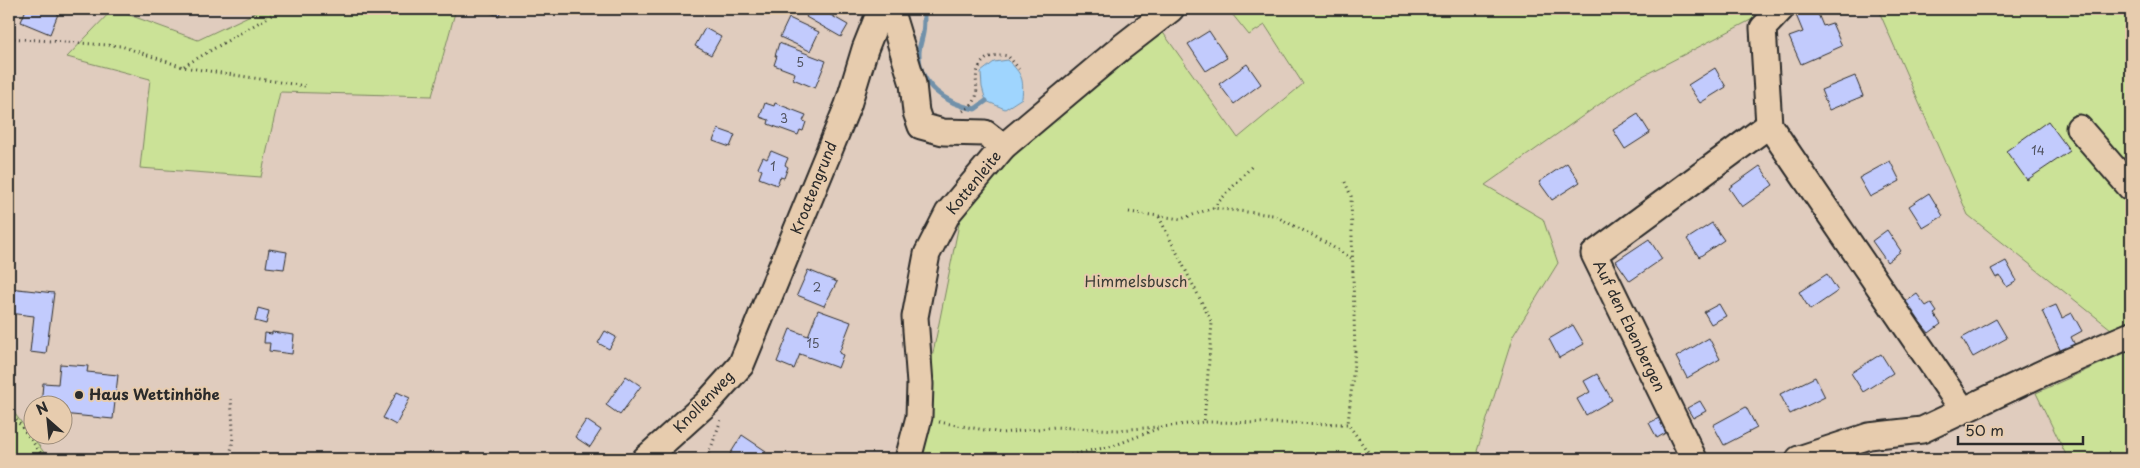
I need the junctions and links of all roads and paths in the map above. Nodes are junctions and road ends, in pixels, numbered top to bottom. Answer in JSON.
{"nodes":[{"id":1,"x":282,"y":9,"type":"edge"},
{"id":2,"x":881,"y":9,"type":"edge"},
{"id":3,"x":890,"y":9,"type":"edge"},
{"id":4,"x":1171,"y":9,"type":"edge"},
{"id":5,"x":1781,"y":9,"type":"edge"},
{"id":6,"x":9,"y":38,"type":"edge"},
{"id":7,"x":902,"y":44,"type":"junction"},
{"id":8,"x":865,"y":49,"type":"junction"},
{"id":9,"x":183,"y":67,"type":"junction"},
{"id":10,"x":1019,"y":69,"type":"dead end"},
{"id":11,"x":305,"y":86,"type":"dead end"},
{"id":12,"x":965,"y":110,"type":"dead end"},
{"id":13,"x":1769,"y":125,"type":"junction"},
{"id":14,"x":2079,"y":128,"type":"dead end"},
{"id":15,"x":1003,"y":147,"type":"junction"},
{"id":16,"x":1253,"y":165,"type":"dead end"},
{"id":17,"x":1345,"y":182,"type":"dead end"},
{"id":18,"x":2131,"y":188,"type":"edge"},
{"id":19,"x":1213,"y":208,"type":"junction"},
{"id":20,"x":1129,"y":212,"type":"dead end"},
{"id":21,"x":1159,"y":217,"type":"junction"},
{"id":22,"x":1352,"y":258,"type":"junction"},
{"id":23,"x":2131,"y":335,"type":"edge"},
{"id":24,"x":741,"y":365,"type":"joint"},
{"id":25,"x":231,"y":399,"type":"dead end"},
{"id":26,"x":9,"y":401,"type":"edge"},
{"id":27,"x":1963,"y":410,"type":"junction"},
{"id":28,"x":918,"y":417,"type":"junction"},
{"id":29,"x":1204,"y":422,"type":"junction"},
{"id":30,"x":1348,"y":424,"type":"junction"},
{"id":31,"x":1162,"y":427,"type":"junction"},
{"id":32,"x":45,"y":459,"type":"edge"},
{"id":33,"x":228,"y":459,"type":"edge"},
{"id":34,"x":645,"y":459,"type":"edge"},
{"id":35,"x":908,"y":459,"type":"edge"},
{"id":36,"x":1051,"y":459,"type":"edge"},
{"id":37,"x":1374,"y":459,"type":"edge"},
{"id":38,"x":1694,"y":459,"type":"edge"},
{"id":39,"x":1799,"y":459,"type":"edge"}],
"edges":[{"from":1,"to":9,"type":"path"},
{"from":2,"to":8,"type":"street","name":"Kroatengrund"},
{"from":3,"to":7,"type":"street"},
{"from":4,"to":15,"type":"street","name":"Kottenleite"},
{"from":5,"to":13,"type":"street"},
{"from":6,"to":9,"type":"path"},
{"from":7,"to":8,"type":"street"},
{"from":7,"to":15,"type":"street"},
{"from":8,"to":24,"type":"street","name":"Kroatengrund"},
{"from":9,"to":11,"type":"path"},
{"from":10,"to":12,"type":"path"},
{"from":13,"to":27,"type":"street"},
{"from":13,"to":38,"type":"street","name":"Auf den Ebenbergen"},
{"from":14,"to":18,"type":"street"},
{"from":15,"to":28,"type":"street","name":"Kottenleite"},
{"from":16,"to":19,"type":"path"},
{"from":17,"to":22,"type":"path"},
{"from":19,"to":21,"type":"path"},
{"from":19,"to":22,"type":"path"},
{"from":20,"to":21,"type":"path"},
{"from":21,"to":29,"type":"path"},
{"from":22,"to":30,"type":"path"},
{"from":23,"to":27,"type":"street"},
{"from":24,"to":34,"type":"street","name":"Knollenweg"},
{"from":25,"to":33,"type":"path"},
{"from":26,"to":32,"type":"path"},
{"from":27,"to":39,"type":"street"},
{"from":28,"to":31,"type":"path"},
{"from":28,"to":35,"type":"street","name":"Kottenleite"},
{"from":29,"to":30,"type":"path"},
{"from":29,"to":31,"type":"path"},
{"from":30,"to":37,"type":"path"},
{"from":31,"to":36,"type":"path"}]}
